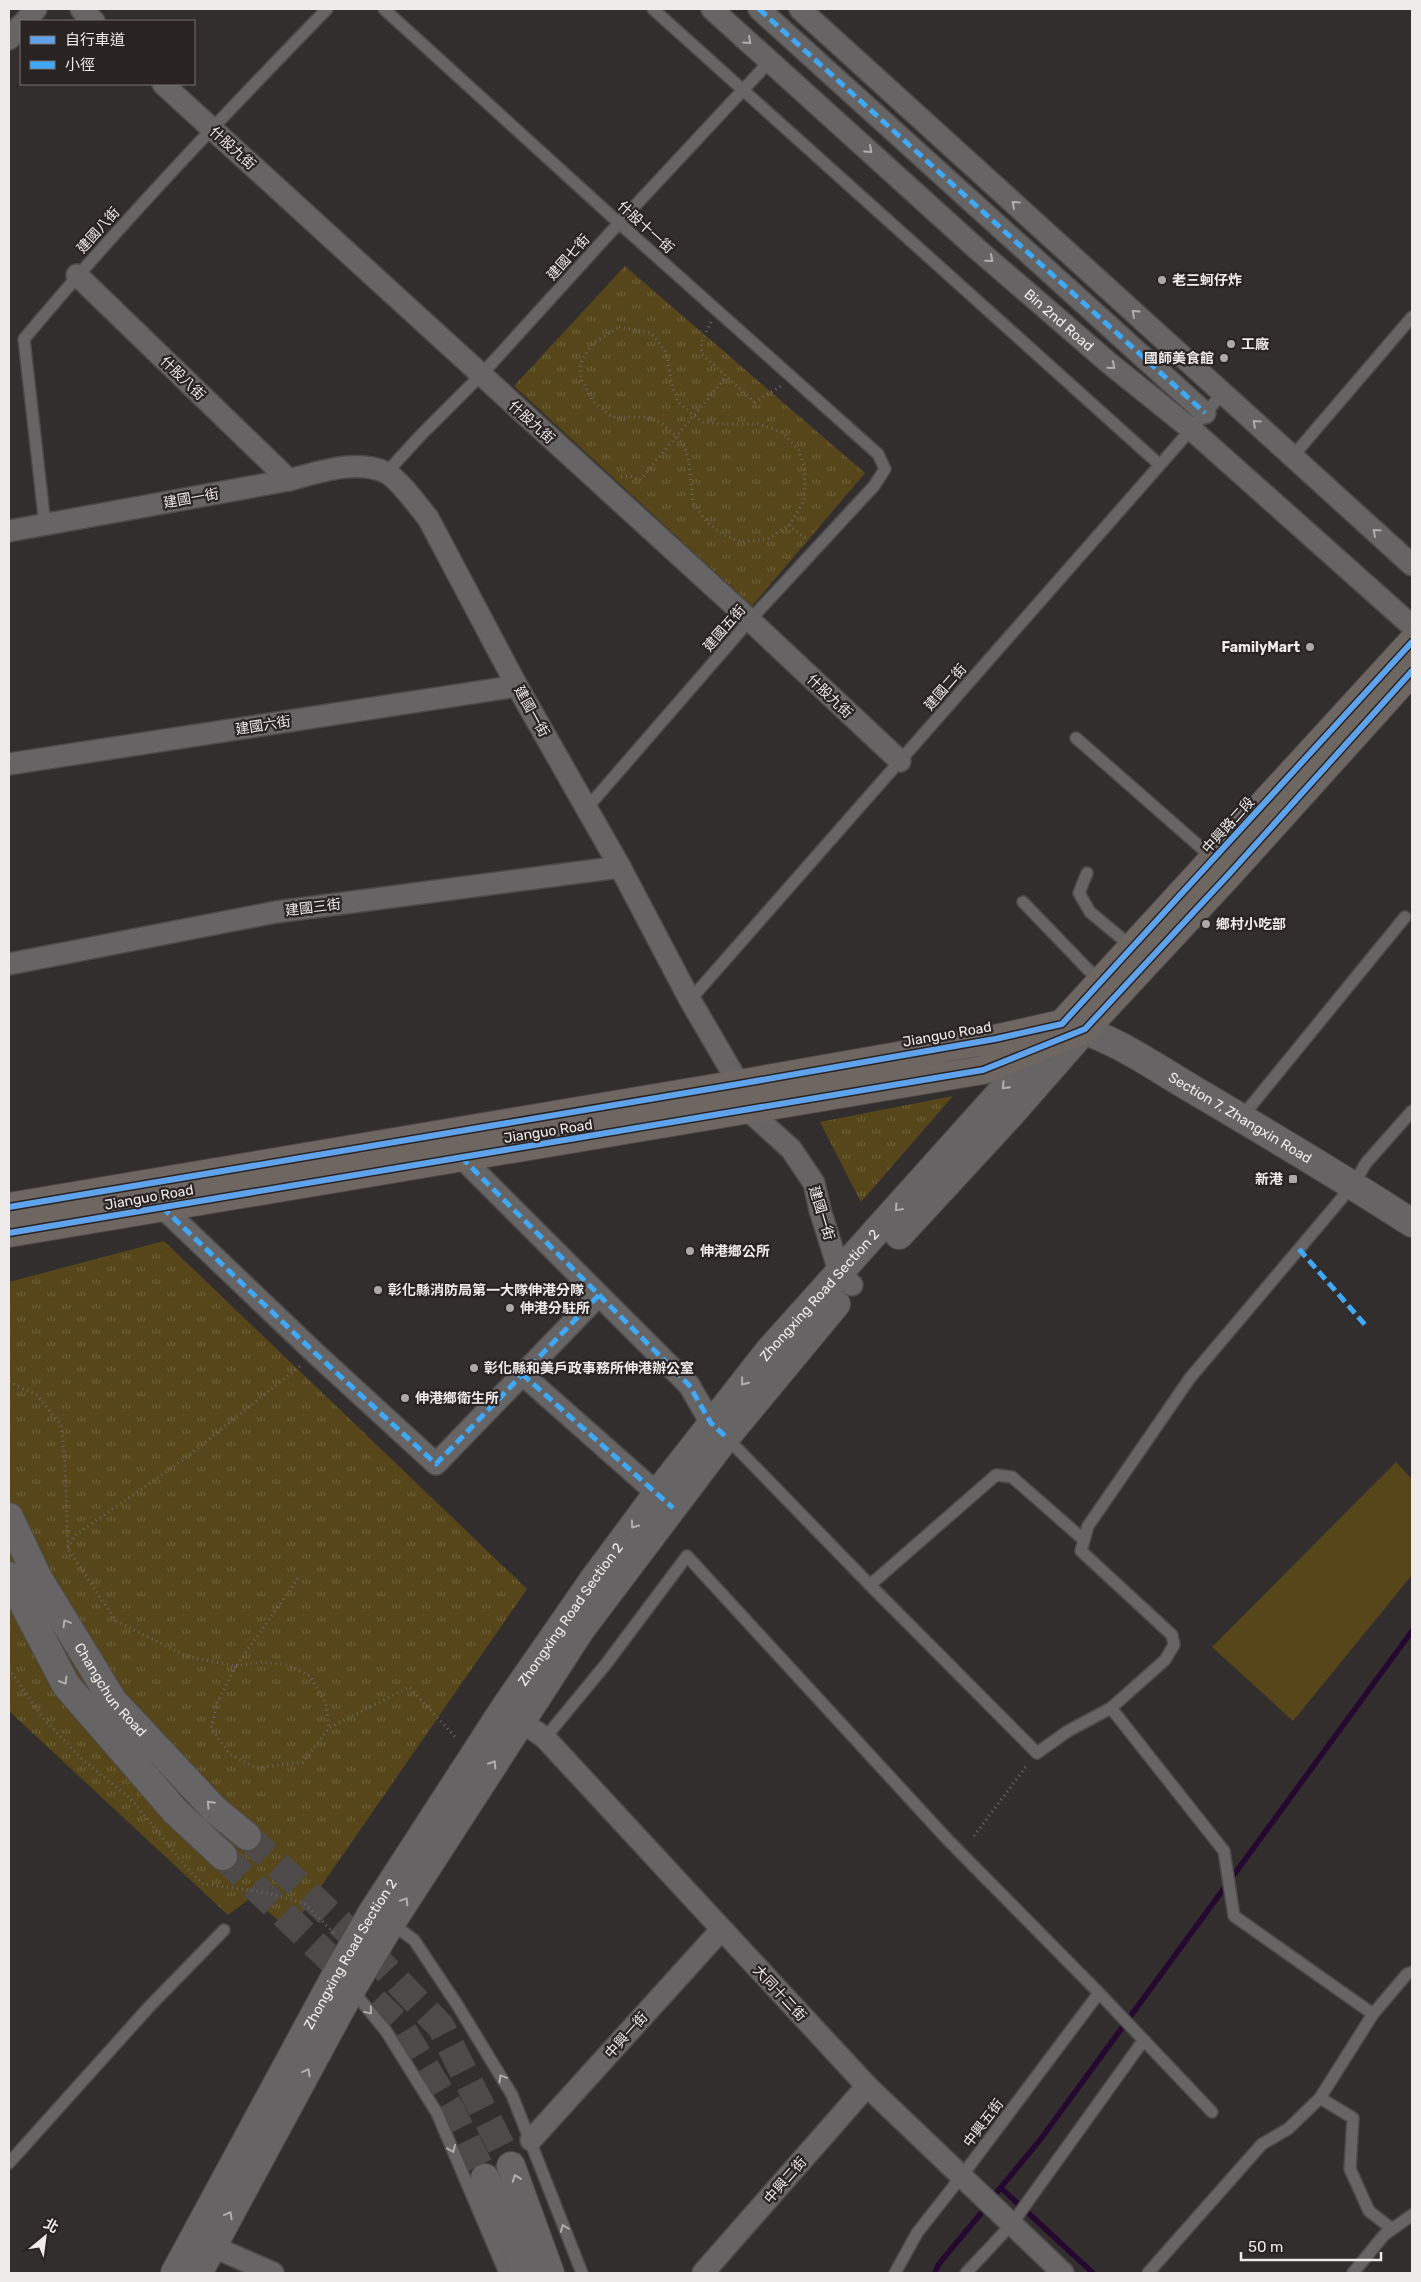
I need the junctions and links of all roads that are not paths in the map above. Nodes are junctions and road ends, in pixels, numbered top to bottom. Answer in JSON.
{"nodes":[{"id":1,"x":36,"y":9,"type":"edge"},
{"id":2,"x":81,"y":9,"type":"edge"},
{"id":3,"x":327,"y":9,"type":"edge"},
{"id":4,"x":384,"y":9,"type":"edge"},
{"id":5,"x":653,"y":9,"type":"edge"},
{"id":6,"x":712,"y":9,"type":"edge"},
{"id":7,"x":759,"y":9,"type":"edge"},
{"id":8,"x":800,"y":9,"type":"edge"},
{"id":9,"x":25,"y":20,"type":"edge"},
{"id":10,"x":93,"y":20,"type":"edge"},
{"id":11,"x":20,"y":26,"type":"edge"},
{"id":12,"x":9,"y":39,"type":"edge"},
{"id":13,"x":770,"y":61,"type":"junction"},
{"id":14,"x":164,"y":85,"type":"edge"},
{"id":15,"x":742,"y":90,"type":"junction"},
{"id":16,"x":211,"y":128,"type":"junction"},
{"id":17,"x":618,"y":223,"type":"junction"},
{"id":18,"x":77,"y":275,"type":"junction"},
{"id":19,"x":1412,"y":317,"type":"edge"},
{"id":20,"x":481,"y":375,"type":"junction"},
{"id":21,"x":1223,"y":393,"type":"junction"},
{"id":22,"x":1206,"y":413,"type":"junction"},
{"id":23,"x":1191,"y":429,"type":"junction"},
{"id":24,"x":1293,"y":456,"type":"junction"},
{"id":25,"x":1160,"y":465,"type":"junction"},
{"id":26,"x":885,"y":469,"type":"joint"},
{"id":27,"x":386,"y":472,"type":"junction"},
{"id":28,"x":289,"y":480,"type":"junction"},
{"id":29,"x":44,"y":525,"type":"junction"},
{"id":30,"x":9,"y":531,"type":"edge"},
{"id":31,"x":1412,"y":564,"type":"edge"},
{"id":32,"x":750,"y":620,"type":"junction"},
{"id":33,"x":1412,"y":626,"type":"edge"},
{"id":34,"x":1412,"y":642,"type":"edge"},
{"id":35,"x":1412,"y":671,"type":"edge"},
{"id":36,"x":518,"y":686,"type":"junction"},
{"id":37,"x":1076,"y":738,"type":"dead end"},
{"id":38,"x":900,"y":761,"type":"junction"},
{"id":39,"x":9,"y":764,"type":"edge"},
{"id":40,"x":587,"y":808,"type":"junction"},
{"id":41,"x":1222,"y":866,"type":"junction"},
{"id":42,"x":620,"y":867,"type":"junction"},
{"id":43,"x":1087,"y":873,"type":"dead end"},
{"id":44,"x":1023,"y":902,"type":"dead end"},
{"id":45,"x":1405,"y":917,"type":"dead end"},
{"id":46,"x":1132,"y":947,"type":"junction"},
{"id":47,"x":9,"y":964,"type":"edge"},
{"id":48,"x":1100,"y":982,"type":"junction"},
{"id":49,"x":690,"y":1000,"type":"junction"},
{"id":50,"x":1074,"y":1027,"type":"junction"},
{"id":51,"x":1042,"y":1046,"type":"junction"},
{"id":52,"x":739,"y":1084,"type":"junction"},
{"id":53,"x":749,"y":1111,"type":"junction"},
{"id":54,"x":1412,"y":1111,"type":"edge"},
{"id":55,"x":1241,"y":1118,"type":"junction"},
{"id":56,"x":461,"y":1157,"type":"junction"},
{"id":57,"x":1353,"y":1185,"type":"junction"},
{"id":58,"x":9,"y":1207,"type":"edge"},
{"id":59,"x":162,"y":1207,"type":"junction"},
{"id":60,"x":1412,"y":1223,"type":"edge"},
{"id":61,"x":9,"y":1233,"type":"edge"},
{"id":62,"x":846,"y":1280,"type":"junction"},
{"id":63,"x":599,"y":1295,"type":"junction"},
{"id":64,"x":522,"y":1374,"type":"junction"},
{"id":65,"x":718,"y":1430,"type":"junction"},
{"id":66,"x":665,"y":1501,"type":"junction"},
{"id":67,"x":9,"y":1517,"type":"edge"},
{"id":68,"x":1084,"y":1540,"type":"junction"},
{"id":69,"x":9,"y":1576,"type":"edge"},
{"id":70,"x":870,"y":1585,"type":"junction"},
{"id":71,"x":1111,"y":1708,"type":"junction"},
{"id":72,"x":514,"y":1714,"type":"junction"},
{"id":73,"x":545,"y":1738,"type":"junction"},
{"id":74,"x":247,"y":1836,"type":"tunnel mouth"},
{"id":75,"x":223,"y":1856,"type":"tunnel mouth"},
{"id":76,"x":381,"y":1918,"type":"junction"},
{"id":77,"x":224,"y":1930,"type":"dead end"},
{"id":78,"x":721,"y":1930,"type":"junction"},
{"id":79,"x":1412,"y":1972,"type":"edge"},
{"id":80,"x":343,"y":1983,"type":"junction"},
{"id":81,"x":1103,"y":1997,"type":"junction"},
{"id":82,"x":1373,"y":2014,"type":"junction"},
{"id":83,"x":1143,"y":2041,"type":"junction"},
{"id":84,"x":867,"y":2086,"type":"junction"},
{"id":85,"x":1320,"y":2098,"type":"junction"},
{"id":86,"x":1212,"y":2112,"type":"dead end"},
{"id":87,"x":531,"y":2140,"type":"junction"},
{"id":88,"x":9,"y":2163,"type":"edge"},
{"id":89,"x":511,"y":2166,"type":"tunnel mouth"},
{"id":90,"x":485,"y":2178,"type":"tunnel mouth"},
{"id":91,"x":962,"y":2178,"type":"junction"},
{"id":92,"x":1412,"y":2215,"type":"edge"},
{"id":93,"x":1010,"y":2225,"type":"junction"},
{"id":94,"x":1392,"y":2229,"type":"junction"},
{"id":95,"x":202,"y":2242,"type":"junction"},
{"id":96,"x":175,"y":2273,"type":"edge"},
{"id":97,"x":198,"y":2273,"type":"edge"},
{"id":98,"x":272,"y":2273,"type":"edge"},
{"id":99,"x":505,"y":2273,"type":"edge"},
{"id":100,"x":526,"y":2273,"type":"edge"},
{"id":101,"x":550,"y":2273,"type":"edge"},
{"id":102,"x":582,"y":2273,"type":"edge"},
{"id":103,"x":703,"y":2273,"type":"edge"},
{"id":104,"x":895,"y":2273,"type":"edge"},
{"id":105,"x":966,"y":2273,"type":"edge"},
{"id":106,"x":1063,"y":2273,"type":"edge"},
{"id":107,"x":1148,"y":2273,"type":"edge"},
{"id":108,"x":1353,"y":2273,"type":"edge"}],
"edges":[{"from":1,"to":9,"type":"street"},
{"from":2,"to":10,"type":"street"},
{"from":3,"to":16,"type":"lane","name":"建國八街"},
{"from":4,"to":17,"type":"lane","name":"什股十一街"},
{"from":5,"to":15,"type":"lane"},
{"from":6,"to":13,"type":"street","name":"Bin 2nd Road","one_way":true},
{"from":7,"to":22,"type":"street"},
{"from":21,"to":8,"type":"street","one_way":true},
{"from":11,"to":12,"type":"street"},
{"from":13,"to":15,"type":"lane","name":"建國七街"},
{"from":13,"to":23,"type":"street","name":"Bin 2nd Road","one_way":true},
{"from":14,"to":16,"type":"street","name":"什股九街"},
{"from":15,"to":17,"type":"lane","name":"建國七街"},
{"from":15,"to":25,"type":"lane"},
{"from":16,"to":18,"type":"lane","name":"建國八街"},
{"from":16,"to":20,"type":"street","name":"什股九街"},
{"from":17,"to":20,"type":"lane","name":"建國七街"},
{"from":17,"to":26,"type":"lane","name":"什股十一街"},
{"from":18,"to":28,"type":"street","name":"什股八街"},
{"from":18,"to":29,"type":"lane","name":"建國八街"},
{"from":19,"to":24,"type":"lane"},
{"from":20,"to":27,"type":"lane","name":"建國七街"},
{"from":20,"to":32,"type":"street","name":"什股九街"},
{"from":21,"to":22,"type":"lane","name":"建國二街"},
{"from":24,"to":21,"type":"street","one_way":true},
{"from":22,"to":23,"type":"lane","name":"建國二街"},
{"from":23,"to":25,"type":"lane","name":"建國二街"},
{"from":23,"to":33,"type":"street","name":"Bin 2nd Road"},
{"from":31,"to":24,"type":"street","one_way":true},
{"from":25,"to":38,"type":"lane","name":"建國二街"},
{"from":26,"to":32,"type":"lane","name":"建國五街"},
{"from":27,"to":28,"type":"street","name":"建國一街"},
{"from":27,"to":36,"type":"street","name":"建國一街"},
{"from":28,"to":29,"type":"street","name":"建國一街"},
{"from":29,"to":30,"type":"street","name":"建國一街"},
{"from":32,"to":38,"type":"street","name":"什股九街"},
{"from":32,"to":40,"type":"lane","name":"建國五街"},
{"from":34,"to":41,"type":"main road","name":"中興路二段"},
{"from":35,"to":41,"type":"main road","name":"中興路二段"},
{"from":36,"to":39,"type":"street","name":"建國六街"},
{"from":36,"to":40,"type":"street","name":"建國一街"},
{"from":37,"to":41,"type":"lane"},
{"from":38,"to":49,"type":"lane","name":"建國二街"},
{"from":40,"to":42,"type":"street","name":"建國一街"},
{"from":41,"to":46,"type":"main road","name":"中興路二段"},
{"from":41,"to":50,"type":"main road","name":"中興路二段"},
{"from":42,"to":47,"type":"street","name":"建國三街"},
{"from":42,"to":49,"type":"street","name":"建國一街"},
{"from":43,"to":46,"type":"lane"},
{"from":44,"to":48,"type":"lane"},
{"from":45,"to":55,"type":"lane"},
{"from":46,"to":48,"type":"main road","name":"中興路二段"},
{"from":48,"to":50,"type":"main road","name":"中興路二段"},
{"from":49,"to":52,"type":"street","name":"建國一街"},
{"from":50,"to":51,"type":"main road","name":"Jianguo Road"},
{"from":50,"to":52,"type":"main road","name":"Jianguo Road"},
{"from":50,"to":55,"type":"main road","name":"Section 7, Zhangxin Road"},
{"from":50,"to":62,"type":"main road","name":"Zhongxing Road Section 2"},
{"from":51,"to":53,"type":"main road","name":"Jianguo Road"},
{"from":51,"to":62,"type":"main road","name":"Zhongxing Road Section 2","one_way":true},
{"from":52,"to":53,"type":"street","name":"建國一街"},
{"from":52,"to":58,"type":"main road","name":"Jianguo Road"},
{"from":53,"to":56,"type":"main road","name":"Jianguo Road"},
{"from":53,"to":62,"type":"street","name":"建國一街"},
{"from":54,"to":57,"type":"lane"},
{"from":55,"to":57,"type":"main road","name":"Section 7, Zhangxin Road"},
{"from":56,"to":59,"type":"main road","name":"Jianguo Road"},
{"from":56,"to":63,"type":"street"},
{"from":57,"to":60,"type":"main road","name":"Section 7, Zhangxin Road"},
{"from":57,"to":68,"type":"lane"},
{"from":59,"to":61,"type":"main road","name":"Jianguo Road"},
{"from":59,"to":64,"type":"street"},
{"from":62,"to":65,"type":"main road","name":"Zhongxing Road Section 2"},
{"from":63,"to":64,"type":"street"},
{"from":63,"to":65,"type":"street"},
{"from":64,"to":66,"type":"street"},
{"from":65,"to":66,"type":"main road","name":"Zhongxing Road Section 2"},
{"from":65,"to":70,"type":"lane"},
{"from":66,"to":72,"type":"main road","name":"Zhongxing Road Section 2"},
{"from":74,"to":67,"type":"main road","name":"Changchun Road","one_way":true},
{"from":68,"to":70,"type":"lane"},
{"from":68,"to":71,"type":"lane"},
{"from":69,"to":75,"type":"main road","name":"Changchun Road","one_way":true},
{"from":70,"to":71,"type":"lane"},
{"from":71,"to":82,"type":"lane"},
{"from":72,"to":73,"type":"street","name":"大同十二街"},
{"from":76,"to":72,"type":"main road","name":"Zhongxing Road Section 2","one_way":true},
{"from":72,"to":76,"type":"main road","name":"Zhongxing Road Section 2"},
{"from":73,"to":78,"type":"street","name":"大同十二街"},
{"from":73,"to":81,"type":"lane"},
{"from":76,"to":80,"type":"main road","name":"Zhongxing Road Section 2"},
{"from":87,"to":76,"type":"lane","one_way":true},
{"from":77,"to":88,"type":"lane"},
{"from":78,"to":84,"type":"street","name":"大同十二街"},
{"from":78,"to":87,"type":"street","name":"中興一街"},
{"from":79,"to":82,"type":"lane"},
{"from":80,"to":95,"type":"main road","name":"Zhongxing Road Section 2"},
{"from":80,"to":99,"type":"lane","one_way":true},
{"from":81,"to":83,"type":"lane"},
{"from":81,"to":91,"type":"lane","name":"中興五街"},
{"from":82,"to":85,"type":"lane"},
{"from":83,"to":86,"type":"lane"},
{"from":83,"to":93,"type":"lane"},
{"from":84,"to":91,"type":"street","name":"大同十二街"},
{"from":84,"to":103,"type":"street","name":"中興二街"},
{"from":85,"to":94,"type":"lane"},
{"from":85,"to":107,"type":"lane"},
{"from":102,"to":87,"type":"lane","one_way":true},
{"from":101,"to":89,"type":"main road","one_way":true},
{"from":90,"to":100,"type":"main road"},
{"from":91,"to":93,"type":"street","name":"大同十二街"},
{"from":91,"to":104,"type":"lane","name":"中興五街"},
{"from":92,"to":94,"type":"lane"},
{"from":93,"to":105,"type":"lane"},
{"from":93,"to":106,"type":"street","name":"大同十二街"},
{"from":94,"to":108,"type":"lane"},
{"from":95,"to":96,"type":"main road","name":"Zhongxing Road Section 2"},
{"from":95,"to":97,"type":"main road","name":"Zhongxing Road Section 2"},
{"from":95,"to":98,"type":"street"}]}
